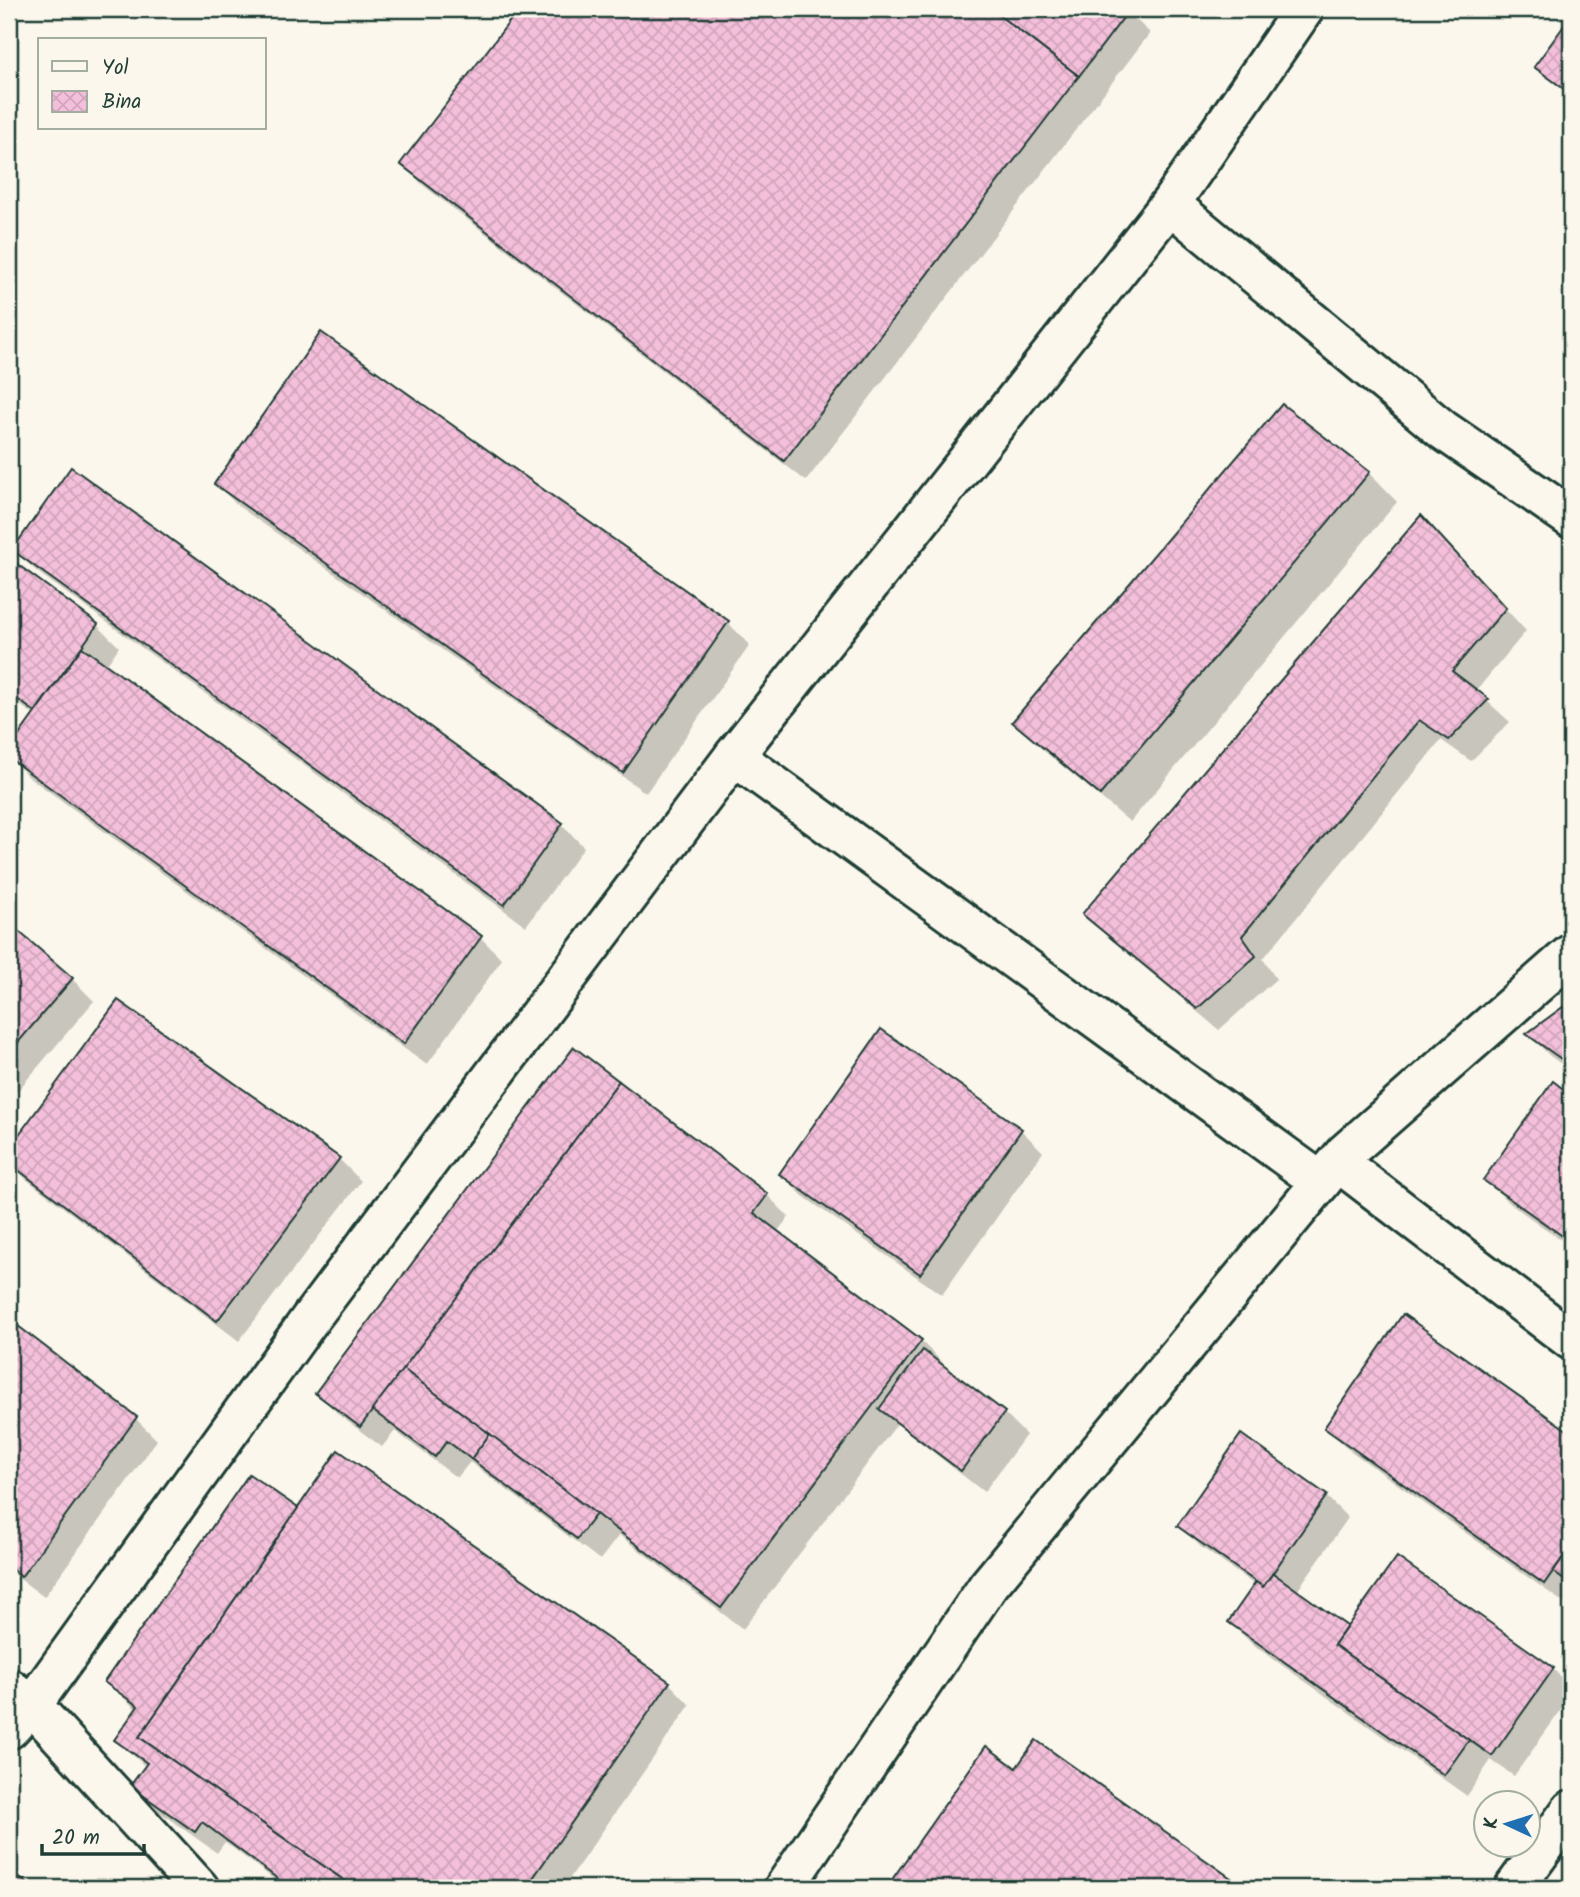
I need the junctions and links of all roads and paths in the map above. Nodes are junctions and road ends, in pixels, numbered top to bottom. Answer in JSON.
{"nodes":[{"id":1,"x":1304,"y":9,"type":"edge"},
{"id":2,"x":1170,"y":204,"type":"junction"},
{"id":3,"x":1571,"y":518,"type":"edge"},
{"id":4,"x":734,"y":756,"type":"junction"},
{"id":5,"x":1571,"y":954,"type":"edge"},
{"id":6,"x":1330,"y":1172,"type":"junction"},
{"id":7,"x":1571,"y":1340,"type":"edge"},
{"id":8,"x":17,"y":1707,"type":"edge"},
{"id":9,"x":1571,"y":1811,"type":"edge"},
{"id":10,"x":199,"y":1888,"type":"edge"},
{"id":11,"x":784,"y":1888,"type":"edge"},
{"id":12,"x":1514,"y":1888,"type":"edge"}],
"edges":[{"from":1,"to":2,"type":"street"},
{"from":2,"to":3,"type":"street"},
{"from":2,"to":4,"type":"street"},
{"from":4,"to":6,"type":"street"},
{"from":4,"to":8,"type":"street"},
{"from":5,"to":6,"type":"street"},
{"from":6,"to":7,"type":"street"},
{"from":6,"to":11,"type":"street"},
{"from":8,"to":10,"type":"street"},
{"from":9,"to":12,"type":"street"}]}
